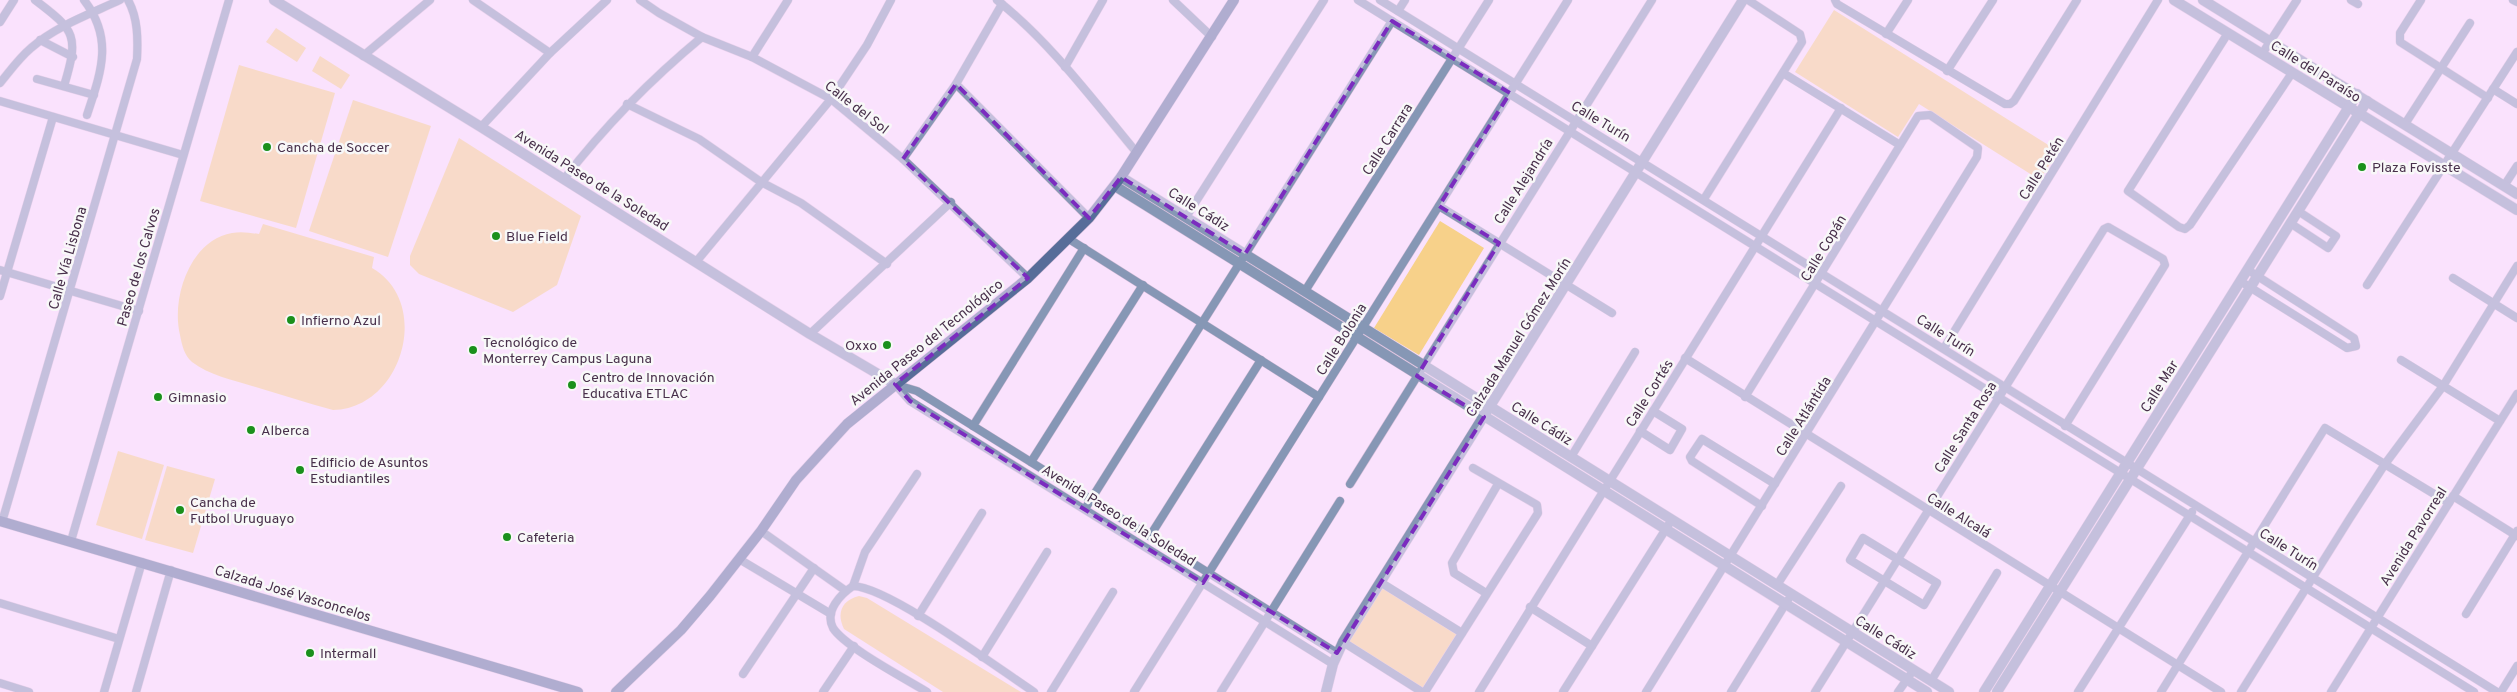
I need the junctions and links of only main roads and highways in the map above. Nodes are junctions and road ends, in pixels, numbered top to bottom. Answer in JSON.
{"nodes":[{"id":1,"x":1234,"y":0,"type":"edge"},
{"id":2,"x":1,"y":521,"type":"edge"},
{"id":3,"x":578,"y":692,"type":"edge"},
{"id":4,"x":616,"y":692,"type":"edge"}],
"edges":[{"from":1,"to":4,"type":"main road","name":"Avenida Paseo del Tecnológico"},
{"from":2,"to":3,"type":"main road","name":"Calzada José Vasconcelos"}]}
